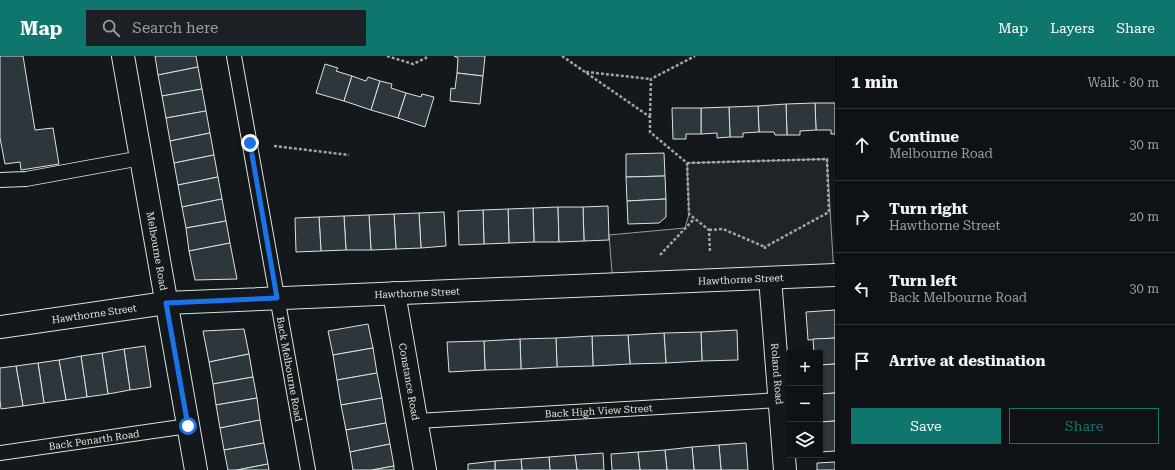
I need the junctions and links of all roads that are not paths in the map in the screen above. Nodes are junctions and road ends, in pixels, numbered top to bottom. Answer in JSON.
{"nodes":[{"id":1,"x":123,"y":56,"type":"edge"},
{"id":2,"x":234,"y":56,"type":"edge"},
{"id":3,"x":141,"y":158,"type":"junction"},
{"id":4,"x":0,"y":180,"type":"edge"},
{"id":5,"x":835,"y":275,"type":"edge"},
{"id":6,"x":768,"y":278,"type":"junction"},
{"id":7,"x":394,"y":293,"type":"junction"},
{"id":8,"x":277,"y":298,"type":"junction"},
{"id":9,"x":166,"y":303,"type":"junction"},
{"id":10,"x":0,"y":327,"type":"edge"},
{"id":11,"x":780,"y":400,"type":"junction"},
{"id":12,"x":417,"y":422,"type":"junction"},
{"id":13,"x":188,"y":426,"type":"junction"},
{"id":14,"x":0,"y":453,"type":"edge"},
{"id":15,"x":196,"y":470,"type":"edge"},
{"id":16,"x":308,"y":470,"type":"edge"},
{"id":17,"x":425,"y":470,"type":"edge"},
{"id":18,"x":785,"y":470,"type":"edge"}],
"edges":[{"from":1,"to":3,"type":"street","name":"Melbourne Road"},
{"from":2,"to":8,"type":"lane","name":"Back Melbourne Road"},
{"from":3,"to":4,"type":"lane"},
{"from":3,"to":9,"type":"street","name":"Melbourne Road"},
{"from":5,"to":6,"type":"street","name":"Hawthorne Street"},
{"from":6,"to":7,"type":"street","name":"Hawthorne Street"},
{"from":6,"to":11,"type":"street","name":"Roland Road"},
{"from":7,"to":8,"type":"street","name":"Hawthorne Street"},
{"from":7,"to":12,"type":"street","name":"Constance Road"},
{"from":8,"to":9,"type":"street","name":"Hawthorne Street"},
{"from":8,"to":16,"type":"lane","name":"Back Melbourne Road"},
{"from":9,"to":10,"type":"street","name":"Hawthorne Street"},
{"from":9,"to":13,"type":"street","name":"Melbourne Road"},
{"from":11,"to":12,"type":"lane","name":"Back High View Street"},
{"from":11,"to":18,"type":"street","name":"Roland Road"},
{"from":12,"to":17,"type":"street","name":"Constance Road"},
{"from":13,"to":14,"type":"lane","name":"Back Penarth Road"},
{"from":13,"to":15,"type":"street","name":"Melbourne Road"}]}
